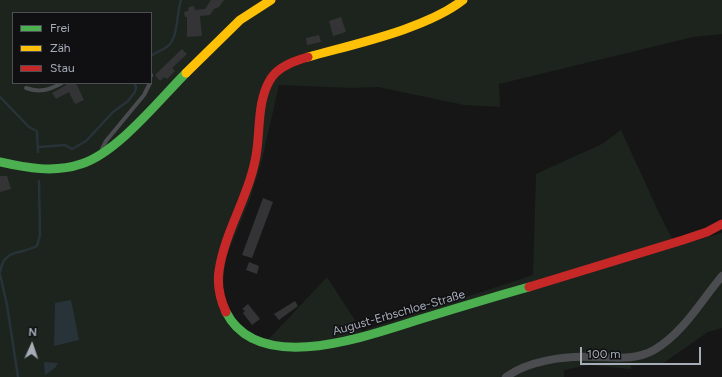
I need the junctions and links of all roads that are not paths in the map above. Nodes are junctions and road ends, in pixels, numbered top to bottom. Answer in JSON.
{"nodes":[{"id":1,"x":271,"y":0,"type":"edge"},
{"id":2,"x":463,"y":0,"type":"edge"},
{"id":3,"x":60,"y":84,"type":"edge"},
{"id":4,"x":150,"y":84,"type":"edge"},
{"id":5,"x":26,"y":88,"type":"dead end"},
{"id":6,"x":99,"y":156,"type":"junction"},
{"id":7,"x":0,"y":162,"type":"edge"},
{"id":8,"x":722,"y":224,"type":"edge"},
{"id":9,"x":722,"y":276,"type":"edge"},
{"id":10,"x":506,"y":377,"type":"edge"}],
"edges":[{"from":1,"to":6,"type":"main road"},
{"from":2,"to":8,"type":"main road","name":"August-Erbschloe-Straße"},
{"from":3,"to":5,"type":"lane"},
{"from":4,"to":6,"type":"lane"},
{"from":6,"to":7,"type":"main road"},
{"from":9,"to":10,"type":"street"}]}
